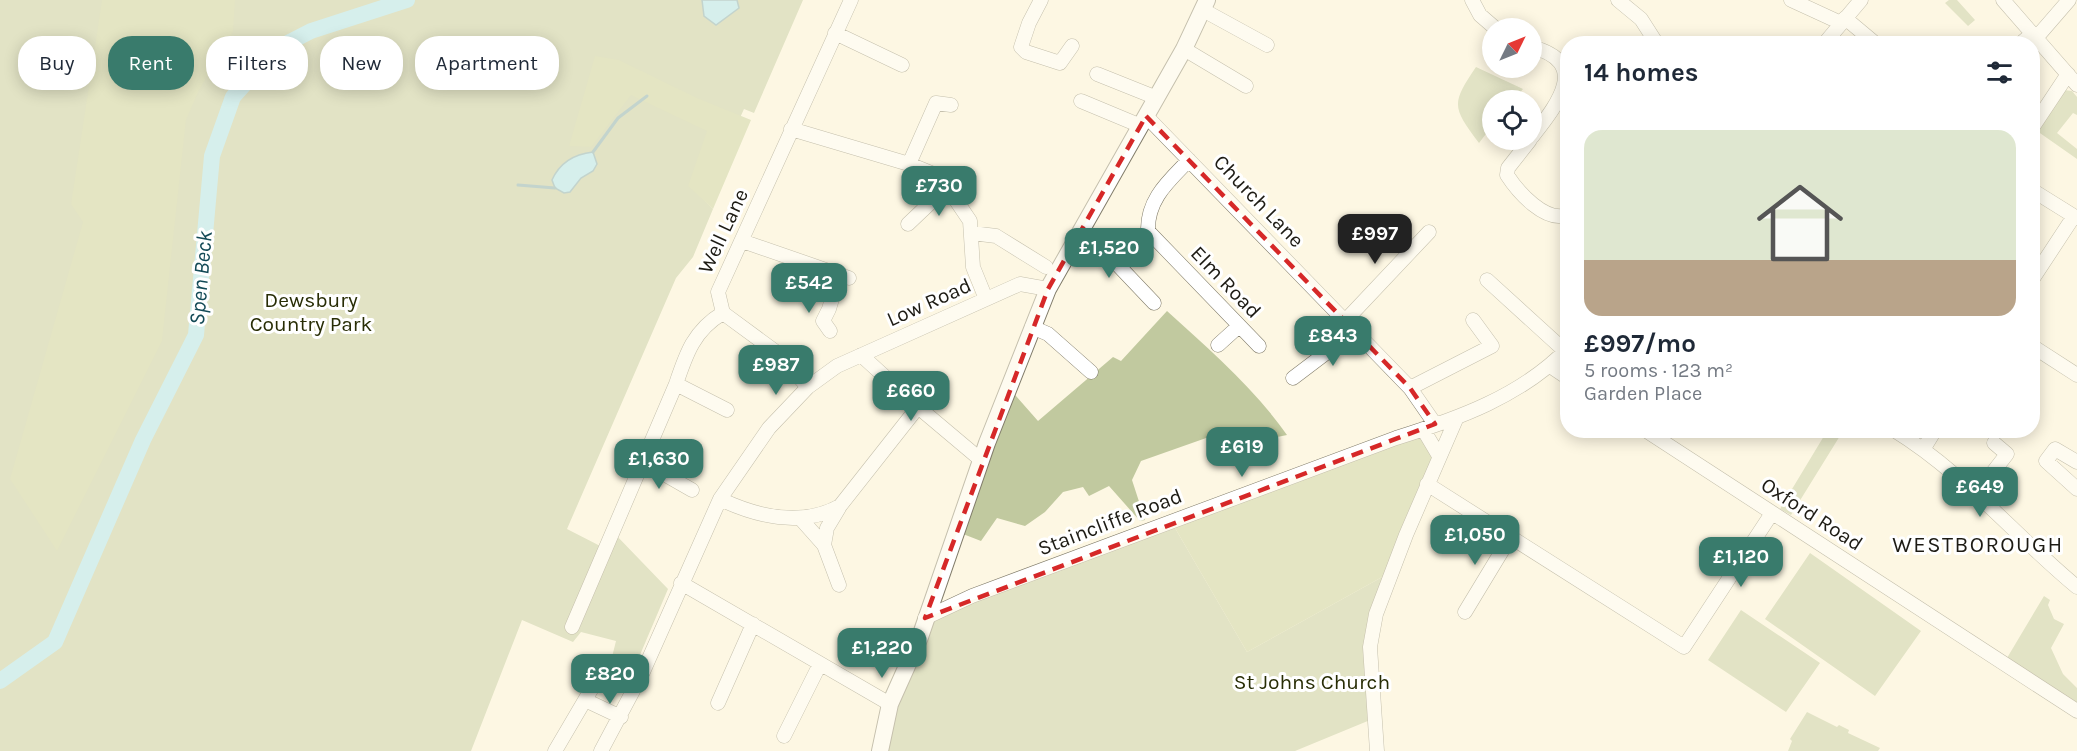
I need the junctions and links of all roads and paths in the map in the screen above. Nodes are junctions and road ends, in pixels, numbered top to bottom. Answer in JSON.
{"nodes":[{"id":1,"x":851,"y":0,"type":"edge"},
{"id":2,"x":1041,"y":0,"type":"edge"},
{"id":3,"x":1472,"y":0,"type":"edge"},
{"id":4,"x":1618,"y":0,"type":"edge"},
{"id":5,"x":1791,"y":0,"type":"edge"},
{"id":6,"x":1861,"y":0,"type":"edge"},
{"id":7,"x":2003,"y":0,"type":"edge"},
{"id":8,"x":2063,"y":3,"type":"edge"},
{"id":9,"x":1205,"y":5,"type":"edge"},
{"id":10,"x":1483,"y":18,"type":"edge"},
{"id":11,"x":1843,"y":20,"type":"junction"},
{"id":12,"x":835,"y":33,"type":"junction"},
{"id":13,"x":2035,"y":35,"type":"joint"},
{"id":14,"x":1653,"y":36,"type":"edge"},
{"id":15,"x":1830,"y":36,"type":"edge"},
{"id":16,"x":1865,"y":36,"type":"edge"},
{"id":17,"x":2040,"y":41,"type":"edge"},
{"id":18,"x":1267,"y":45,"type":"dead end"},
{"id":19,"x":1072,"y":46,"type":"dead end"},
{"id":20,"x":1184,"y":49,"type":"junction"},
{"id":21,"x":1542,"y":51,"type":"edge"},
{"id":22,"x":1560,"y":62,"type":"edge"},
{"id":23,"x":902,"y":65,"type":"dead end"},
{"id":24,"x":1097,"y":74,"type":"dead end"},
{"id":25,"x":2073,"y":79,"type":"edge"},
{"id":26,"x":1246,"y":86,"type":"dead end"},
{"id":27,"x":1560,"y":95,"type":"edge"},
{"id":28,"x":1157,"y":98,"type":"junction"},
{"id":29,"x":1081,"y":101,"type":"dead end"},
{"id":30,"x":951,"y":105,"type":"dead end"},
{"id":31,"x":2040,"y":118,"type":"edge"},
{"id":32,"x":1144,"y":121,"type":"junction"},
{"id":33,"x":1542,"y":122,"type":"edge"},
{"id":34,"x":791,"y":129,"type":"junction"},
{"id":35,"x":1522,"y":150,"type":"edge"},
{"id":36,"x":1190,"y":160,"type":"junction"},
{"id":37,"x":909,"y":164,"type":"junction"},
{"id":38,"x":947,"y":187,"type":"junction"},
{"id":39,"x":2040,"y":195,"type":"edge"},
{"id":40,"x":1560,"y":215,"type":"edge"},
{"id":41,"x":2075,"y":217,"type":"edge"},
{"id":42,"x":908,"y":224,"type":"dead end"},
{"id":43,"x":1429,"y":232,"type":"dead end"},
{"id":44,"x":972,"y":233,"type":"junction"},
{"id":45,"x":1079,"y":238,"type":"junction"},
{"id":46,"x":742,"y":241,"type":"junction"},
{"id":47,"x":1046,"y":267,"type":"dead end"},
{"id":48,"x":2040,"y":268,"type":"edge"},
{"id":49,"x":1487,"y":280,"type":"dead end"},
{"id":50,"x":1048,"y":289,"type":"junction"},
{"id":51,"x":986,"y":299,"type":"junction"},
{"id":52,"x":1154,"y":303,"type":"dead end"},
{"id":53,"x":723,"y":313,"type":"junction"},
{"id":54,"x":1473,"y":320,"type":"dead end"},
{"id":55,"x":1345,"y":321,"type":"junction"},
{"id":56,"x":1239,"y":326,"type":"junction"},
{"id":57,"x":1032,"y":327,"type":"junction"},
{"id":58,"x":830,"y":331,"type":"dead end"},
{"id":59,"x":1355,"y":331,"type":"junction"},
{"id":60,"x":1560,"y":344,"type":"edge"},
{"id":61,"x":1218,"y":345,"type":"dead end"},
{"id":62,"x":1259,"y":346,"type":"dead end"},
{"id":63,"x":2040,"y":351,"type":"edge"},
{"id":64,"x":861,"y":355,"type":"junction"},
{"id":65,"x":1560,"y":355,"type":"edge"},
{"id":66,"x":1550,"y":366,"type":"junction"},
{"id":67,"x":1091,"y":372,"type":"dead end"},
{"id":68,"x":1560,"y":373,"type":"edge"},
{"id":69,"x":2077,"y":375,"type":"edge"},
{"id":70,"x":1293,"y":378,"type":"dead end"},
{"id":71,"x":676,"y":384,"type":"junction"},
{"id":72,"x":808,"y":387,"type":"junction"},
{"id":73,"x":1410,"y":388,"type":"junction"},
{"id":74,"x":918,"y":407,"type":"junction"},
{"id":75,"x":727,"y":410,"type":"dead end"},
{"id":76,"x":1457,"y":417,"type":"junction"},
{"id":77,"x":1429,"y":426,"type":"junction"},
{"id":78,"x":1657,"y":438,"type":"edge"},
{"id":79,"x":1907,"y":438,"type":"edge"},
{"id":80,"x":1930,"y":438,"type":"edge"},
{"id":81,"x":1994,"y":443,"type":"dead end"},
{"id":82,"x":1924,"y":448,"type":"junction"},
{"id":83,"x":1439,"y":456,"type":"junction"},
{"id":84,"x":981,"y":460,"type":"junction"},
{"id":85,"x":643,"y":462,"type":"junction"},
{"id":86,"x":2077,"y":462,"type":"edge"},
{"id":87,"x":1427,"y":484,"type":"junction"},
{"id":88,"x":2077,"y":489,"type":"edge"},
{"id":89,"x":692,"y":490,"type":"dead end"},
{"id":90,"x":1977,"y":494,"type":"junction"},
{"id":91,"x":720,"y":499,"type":"junction"},
{"id":92,"x":840,"y":507,"type":"junction"},
{"id":93,"x":1772,"y":513,"type":"junction"},
{"id":94,"x":800,"y":518,"type":"junction"},
{"id":95,"x":1511,"y":536,"type":"junction"},
{"id":96,"x":824,"y":545,"type":"junction"},
{"id":97,"x":681,"y":583,"type":"junction"},
{"id":98,"x":839,"y":585,"type":"dead end"},
{"id":99,"x":2077,"y":587,"type":"edge"},
{"id":100,"x":1466,"y":612,"type":"dead end"},
{"id":101,"x":925,"y":618,"type":"junction"},
{"id":102,"x":753,"y":624,"type":"junction"},
{"id":103,"x":572,"y":627,"type":"dead end"},
{"id":104,"x":820,"y":664,"type":"junction"},
{"id":105,"x":602,"y":671,"type":"dead end"},
{"id":106,"x":585,"y":700,"type":"junction"},
{"id":107,"x":718,"y":703,"type":"dead end"},
{"id":108,"x":890,"y":704,"type":"junction"},
{"id":109,"x":2077,"y":711,"type":"edge"},
{"id":110,"x":621,"y":717,"type":"junction"},
{"id":111,"x":784,"y":736,"type":"dead end"},
{"id":112,"x":555,"y":751,"type":"edge"},
{"id":113,"x":601,"y":751,"type":"edge"},
{"id":114,"x":880,"y":751,"type":"edge"},
{"id":115,"x":1377,"y":751,"type":"edge"}],
"edges":[{"from":1,"to":12,"type":"street","name":"Well Lane"},
{"from":2,"to":19,"type":"street"},
{"from":3,"to":10,"type":"street"},
{"from":4,"to":14,"type":"street"},
{"from":5,"to":11,"type":"street"},
{"from":6,"to":11,"type":"street"},
{"from":7,"to":13,"type":"street"},
{"from":8,"to":13,"type":"street"},
{"from":9,"to":18,"type":"street"},
{"from":9,"to":20,"type":"main road"},
{"from":11,"to":15,"type":"street"},
{"from":11,"to":16,"type":"street"},
{"from":12,"to":23,"type":"street"},
{"from":12,"to":34,"type":"street","name":"Well Lane"},
{"from":17,"to":25,"type":"street"},
{"from":20,"to":26,"type":"street"},
{"from":20,"to":28,"type":"main road"},
{"from":21,"to":22,"type":"street"},
{"from":24,"to":28,"type":"street"},
{"from":25,"to":31,"type":"street"},
{"from":27,"to":33,"type":"street"},
{"from":28,"to":32,"type":"main road"},
{"from":29,"to":32,"type":"street"},
{"from":30,"to":37,"type":"street"},
{"from":32,"to":36,"type":"street","name":"Church Lane"},
{"from":32,"to":45,"type":"main road"},
{"from":34,"to":37,"type":"street"},
{"from":34,"to":46,"type":"street","name":"Well Lane"},
{"from":35,"to":40,"type":"street"},
{"from":36,"to":55,"type":"street","name":"Church Lane"},
{"from":36,"to":56,"type":"street","name":"Elm Road"},
{"from":37,"to":38,"type":"street"},
{"from":38,"to":42,"type":"street"},
{"from":38,"to":44,"type":"street"},
{"from":39,"to":41,"type":"street"},
{"from":41,"to":48,"type":"street"},
{"from":43,"to":55,"type":"street"},
{"from":44,"to":47,"type":"street"},
{"from":44,"to":51,"type":"street"},
{"from":45,"to":50,"type":"main road"},
{"from":45,"to":52,"type":"street"},
{"from":46,"to":53,"type":"street","name":"Well Lane"},
{"from":46,"to":58,"type":"street"},
{"from":49,"to":60,"type":"street"},
{"from":50,"to":51,"type":"street","name":"Low Road"},
{"from":50,"to":57,"type":"main road"},
{"from":51,"to":64,"type":"street","name":"Low Road"},
{"from":53,"to":71,"type":"street"},
{"from":53,"to":72,"type":"street"},
{"from":54,"to":73,"type":"street"},
{"from":55,"to":59,"type":"street","name":"Church Lane"},
{"from":56,"to":61,"type":"street"},
{"from":56,"to":62,"type":"street","name":"Elm Road"},
{"from":57,"to":67,"type":"street"},
{"from":57,"to":84,"type":"main road"},
{"from":59,"to":70,"type":"street"},
{"from":59,"to":73,"type":"street","name":"Church Lane"},
{"from":63,"to":69,"type":"street"},
{"from":64,"to":72,"type":"street","name":"Low Road"},
{"from":64,"to":74,"type":"street"},
{"from":65,"to":66,"type":"street","name":"Staincliffe Road"},
{"from":66,"to":68,"type":"street"},
{"from":66,"to":76,"type":"street","name":"Staincliffe Road"},
{"from":71,"to":75,"type":"street"},
{"from":71,"to":85,"type":"street"},
{"from":72,"to":91,"type":"street","name":"Low Road"},
{"from":73,"to":77,"type":"street","name":"Church Lane"},
{"from":74,"to":84,"type":"street"},
{"from":74,"to":92,"type":"street"},
{"from":76,"to":77,"type":"street","name":"Staincliffe Road"},
{"from":76,"to":83,"type":"street"},
{"from":77,"to":83,"type":"street","name":"Church Lane"},
{"from":77,"to":101,"type":"street","name":"Staincliffe Road"},
{"from":78,"to":93,"type":"street","name":"Oxford Road"},
{"from":79,"to":82,"type":"street"},
{"from":80,"to":82,"type":"street"},
{"from":81,"to":90,"type":"street"},
{"from":82,"to":90,"type":"street"},
{"from":83,"to":87,"type":"street"},
{"from":84,"to":101,"type":"main road"},
{"from":85,"to":89,"type":"street"},
{"from":85,"to":103,"type":"street"},
{"from":86,"to":88,"type":"street"},
{"from":87,"to":95,"type":"street"},
{"from":87,"to":115,"type":"street"},
{"from":90,"to":99,"type":"street"},
{"from":91,"to":94,"type":"street"},
{"from":91,"to":97,"type":"street","name":"Low Road"},
{"from":92,"to":94,"type":"street"},
{"from":92,"to":96,"type":"street"},
{"from":93,"to":95,"type":"street"},
{"from":93,"to":109,"type":"street","name":"Oxford Road"},
{"from":94,"to":96,"type":"street"},
{"from":95,"to":100,"type":"street"},
{"from":96,"to":98,"type":"street"},
{"from":97,"to":102,"type":"street"},
{"from":97,"to":110,"type":"street","name":"Low Road"},
{"from":101,"to":108,"type":"main road"},
{"from":102,"to":104,"type":"street"},
{"from":102,"to":107,"type":"street"},
{"from":104,"to":108,"type":"street"},
{"from":104,"to":111,"type":"street"},
{"from":105,"to":106,"type":"street"},
{"from":106,"to":110,"type":"street"},
{"from":106,"to":112,"type":"street"},
{"from":108,"to":114,"type":"main road"},
{"from":110,"to":113,"type":"street","name":"Low Road"}]}
